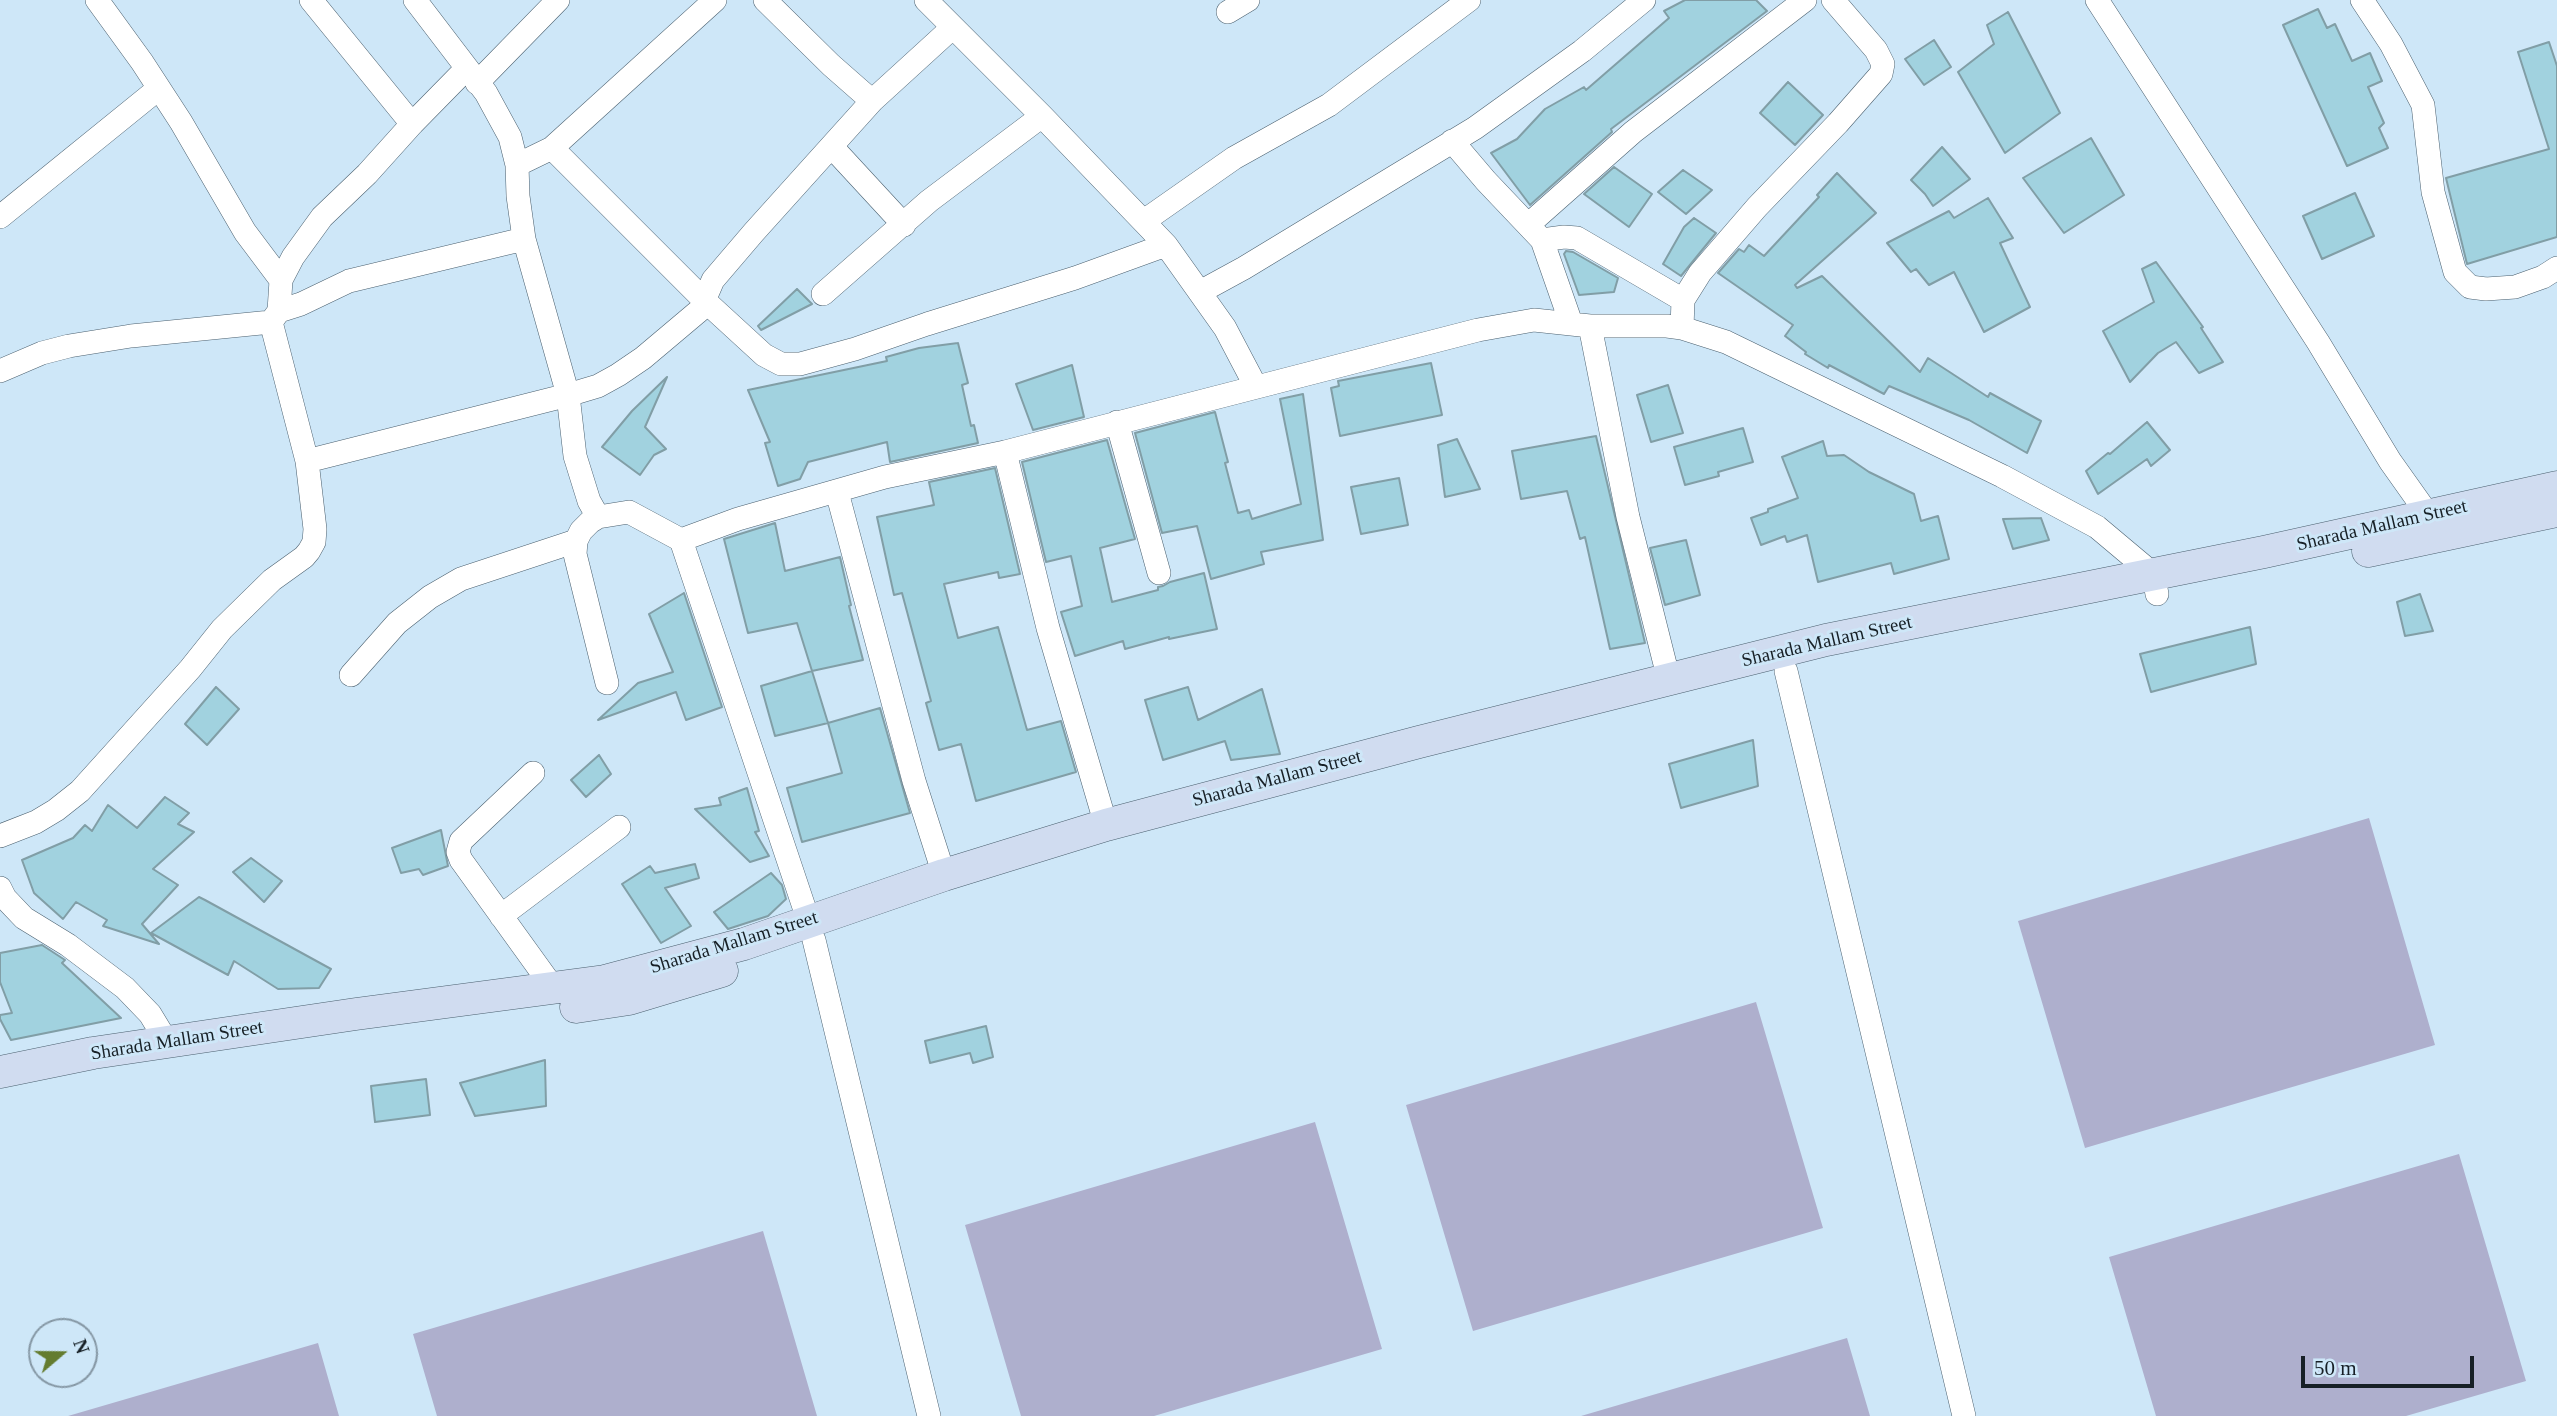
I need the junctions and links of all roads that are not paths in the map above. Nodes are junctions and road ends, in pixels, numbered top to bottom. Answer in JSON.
{"nodes":[{"id":1,"x":96,"y":0,"type":"edge"},
{"id":2,"x":311,"y":0,"type":"edge"},
{"id":3,"x":415,"y":0,"type":"edge"},
{"id":4,"x":558,"y":0,"type":"edge"},
{"id":5,"x":715,"y":0,"type":"edge"},
{"id":6,"x":765,"y":0,"type":"edge"},
{"id":7,"x":926,"y":0,"type":"edge"},
{"id":8,"x":1644,"y":0,"type":"edge"},
{"id":9,"x":1805,"y":0,"type":"edge"},
{"id":10,"x":1833,"y":0,"type":"edge"},
{"id":11,"x":2097,"y":0,"type":"edge"},
{"id":12,"x":2362,"y":0,"type":"edge"},
{"id":13,"x":1459,"y":3,"type":"edge"},
{"id":14,"x":952,"y":28,"type":"junction"},
{"id":15,"x":472,"y":76,"type":"junction"},
{"id":16,"x":158,"y":89,"type":"junction"},
{"id":17,"x":872,"y":101,"type":"junction"},
{"id":18,"x":1042,"y":116,"type":"junction"},
{"id":19,"x":412,"y":124,"type":"junction"},
{"id":20,"x":1452,"y":141,"type":"junction"},
{"id":21,"x":832,"y":147,"type":"junction"},
{"id":22,"x":552,"y":148,"type":"junction"},
{"id":23,"x":517,"y":165,"type":"junction"},
{"id":24,"x":0,"y":217,"type":"edge"},
{"id":25,"x":1144,"y":221,"type":"junction"},
{"id":26,"x":904,"y":225,"type":"junction"},
{"id":27,"x":1535,"y":232,"type":"junction"},
{"id":28,"x":524,"y":239,"type":"junction"},
{"id":29,"x":1166,"y":245,"type":"junction"},
{"id":30,"x":2557,"y":268,"type":"edge"},
{"id":31,"x":281,"y":280,"type":"junction"},
{"id":32,"x":1200,"y":292,"type":"junction"},
{"id":33,"x":823,"y":293,"type":"dead end"},
{"id":34,"x":704,"y":300,"type":"junction"},
{"id":35,"x":1683,"y":300,"type":"junction"},
{"id":36,"x":275,"y":317,"type":"junction"},
{"id":37,"x":1580,"y":324,"type":"junction"},
{"id":38,"x":1682,"y":328,"type":"junction"},
{"id":39,"x":0,"y":372,"type":"edge"},
{"id":40,"x":1256,"y":387,"type":"junction"},
{"id":41,"x":568,"y":395,"type":"junction"},
{"id":42,"x":1117,"y":422,"type":"junction"},
{"id":43,"x":1005,"y":452,"type":"junction"},
{"id":44,"x":307,"y":461,"type":"junction"},
{"id":45,"x":2557,"y":487,"type":"edge"},
{"id":46,"x":838,"y":492,"type":"junction"},
{"id":47,"x":2557,"y":511,"type":"edge"},
{"id":48,"x":598,"y":517,"type":"junction"},
{"id":49,"x":2432,"y":526,"type":"junction"},
{"id":50,"x":681,"y":540,"type":"junction"},
{"id":51,"x":576,"y":541,"type":"junction"},
{"id":52,"x":1159,"y":573,"type":"dead end"},
{"id":53,"x":2155,"y":584,"type":"junction"},
{"id":54,"x":1786,"y":671,"type":"junction"},
{"id":55,"x":351,"y":675,"type":"dead end"},
{"id":56,"x":1669,"y":680,"type":"junction"},
{"id":57,"x":607,"y":683,"type":"dead end"},
{"id":58,"x":533,"y":773,"type":"dead end"},
{"id":59,"x":1106,"y":825,"type":"junction"},
{"id":60,"x":619,"y":827,"type":"dead end"},
{"id":61,"x":0,"y":836,"type":"edge"},
{"id":62,"x":944,"y":875,"type":"junction"},
{"id":63,"x":0,"y":888,"type":"edge"},
{"id":64,"x":502,"y":916,"type":"junction"},
{"id":65,"x":812,"y":931,"type":"junction"},
{"id":66,"x":554,"y":989,"type":"junction"},
{"id":67,"x":167,"y":1042,"type":"junction"},
{"id":68,"x":0,"y":1072,"type":"edge"},
{"id":69,"x":0,"y":1094,"type":"edge"},
{"id":70,"x":929,"y":1416,"type":"edge"},
{"id":71,"x":1964,"y":1416,"type":"edge"}],
"edges":[{"from":1,"to":16,"type":"street"},
{"from":2,"to":19,"type":"street"},
{"from":3,"to":15,"type":"street"},
{"from":4,"to":15,"type":"street"},
{"from":5,"to":22,"type":"street"},
{"from":6,"to":17,"type":"street"},
{"from":7,"to":14,"type":"street"},
{"from":8,"to":20,"type":"street"},
{"from":9,"to":27,"type":"street"},
{"from":10,"to":35,"type":"street"},
{"from":11,"to":49,"type":"street"},
{"from":12,"to":30,"type":"street"},
{"from":13,"to":25,"type":"street"},
{"from":14,"to":17,"type":"street"},
{"from":14,"to":18,"type":"street"},
{"from":15,"to":19,"type":"street"},
{"from":15,"to":23,"type":"street"},
{"from":16,"to":24,"type":"street"},
{"from":16,"to":31,"type":"street"},
{"from":17,"to":21,"type":"street"},
{"from":18,"to":25,"type":"street"},
{"from":18,"to":26,"type":"street"},
{"from":19,"to":31,"type":"street"},
{"from":20,"to":27,"type":"street"},
{"from":20,"to":32,"type":"street"},
{"from":21,"to":26,"type":"street"},
{"from":21,"to":34,"type":"street"},
{"from":22,"to":23,"type":"street"},
{"from":22,"to":34,"type":"street"},
{"from":23,"to":28,"type":"street"},
{"from":25,"to":29,"type":"street"},
{"from":26,"to":33,"type":"street"},
{"from":27,"to":35,"type":"street"},
{"from":27,"to":37,"type":"street"},
{"from":28,"to":36,"type":"street"},
{"from":28,"to":41,"type":"street"},
{"from":29,"to":32,"type":"street"},
{"from":29,"to":34,"type":"street"},
{"from":31,"to":36,"type":"street"},
{"from":32,"to":40,"type":"street"},
{"from":34,"to":41,"type":"street"},
{"from":35,"to":38,"type":"street"},
{"from":36,"to":39,"type":"street"},
{"from":36,"to":44,"type":"street"},
{"from":37,"to":38,"type":"street"},
{"from":37,"to":40,"type":"street"},
{"from":37,"to":56,"type":"street"},
{"from":38,"to":53,"type":"street"},
{"from":40,"to":42,"type":"street"},
{"from":41,"to":44,"type":"street"},
{"from":41,"to":48,"type":"street"},
{"from":42,"to":43,"type":"street"},
{"from":42,"to":52,"type":"street"},
{"from":43,"to":46,"type":"street"},
{"from":43,"to":59,"type":"street"},
{"from":44,"to":61,"type":"street"},
{"from":45,"to":49,"type":"street","name":"Sharada Mallam Street"},
{"from":46,"to":50,"type":"street"},
{"from":46,"to":62,"type":"street"},
{"from":47,"to":49,"type":"street","name":"Sharada Mallam Street"},
{"from":48,"to":50,"type":"street"},
{"from":48,"to":51,"type":"street"},
{"from":49,"to":53,"type":"street","name":"Sharada Mallam Street"},
{"from":50,"to":65,"type":"street"},
{"from":51,"to":55,"type":"street"},
{"from":51,"to":57,"type":"street"},
{"from":53,"to":54,"type":"street","name":"Sharada Mallam Street"},
{"from":53,"to":56,"type":"street","name":"Sharada Mallam Street"},
{"from":54,"to":65,"type":"street","name":"Sharada Mallam Street"},
{"from":54,"to":71,"type":"street"},
{"from":56,"to":59,"type":"street","name":"Sharada Mallam Street"},
{"from":58,"to":64,"type":"street"},
{"from":59,"to":62,"type":"street","name":"Sharada Mallam Street"},
{"from":60,"to":64,"type":"street"},
{"from":62,"to":65,"type":"street","name":"Sharada Mallam Street"},
{"from":63,"to":67,"type":"street"},
{"from":64,"to":66,"type":"street"},
{"from":65,"to":66,"type":"street","name":"Sharada Mallam Street"},
{"from":65,"to":69,"type":"street","name":"Sharada Mallam Street"},
{"from":65,"to":70,"type":"street"},
{"from":66,"to":67,"type":"street","name":"Sharada Mallam Street"},
{"from":67,"to":68,"type":"street","name":"Sharada Mallam Street"}]}
